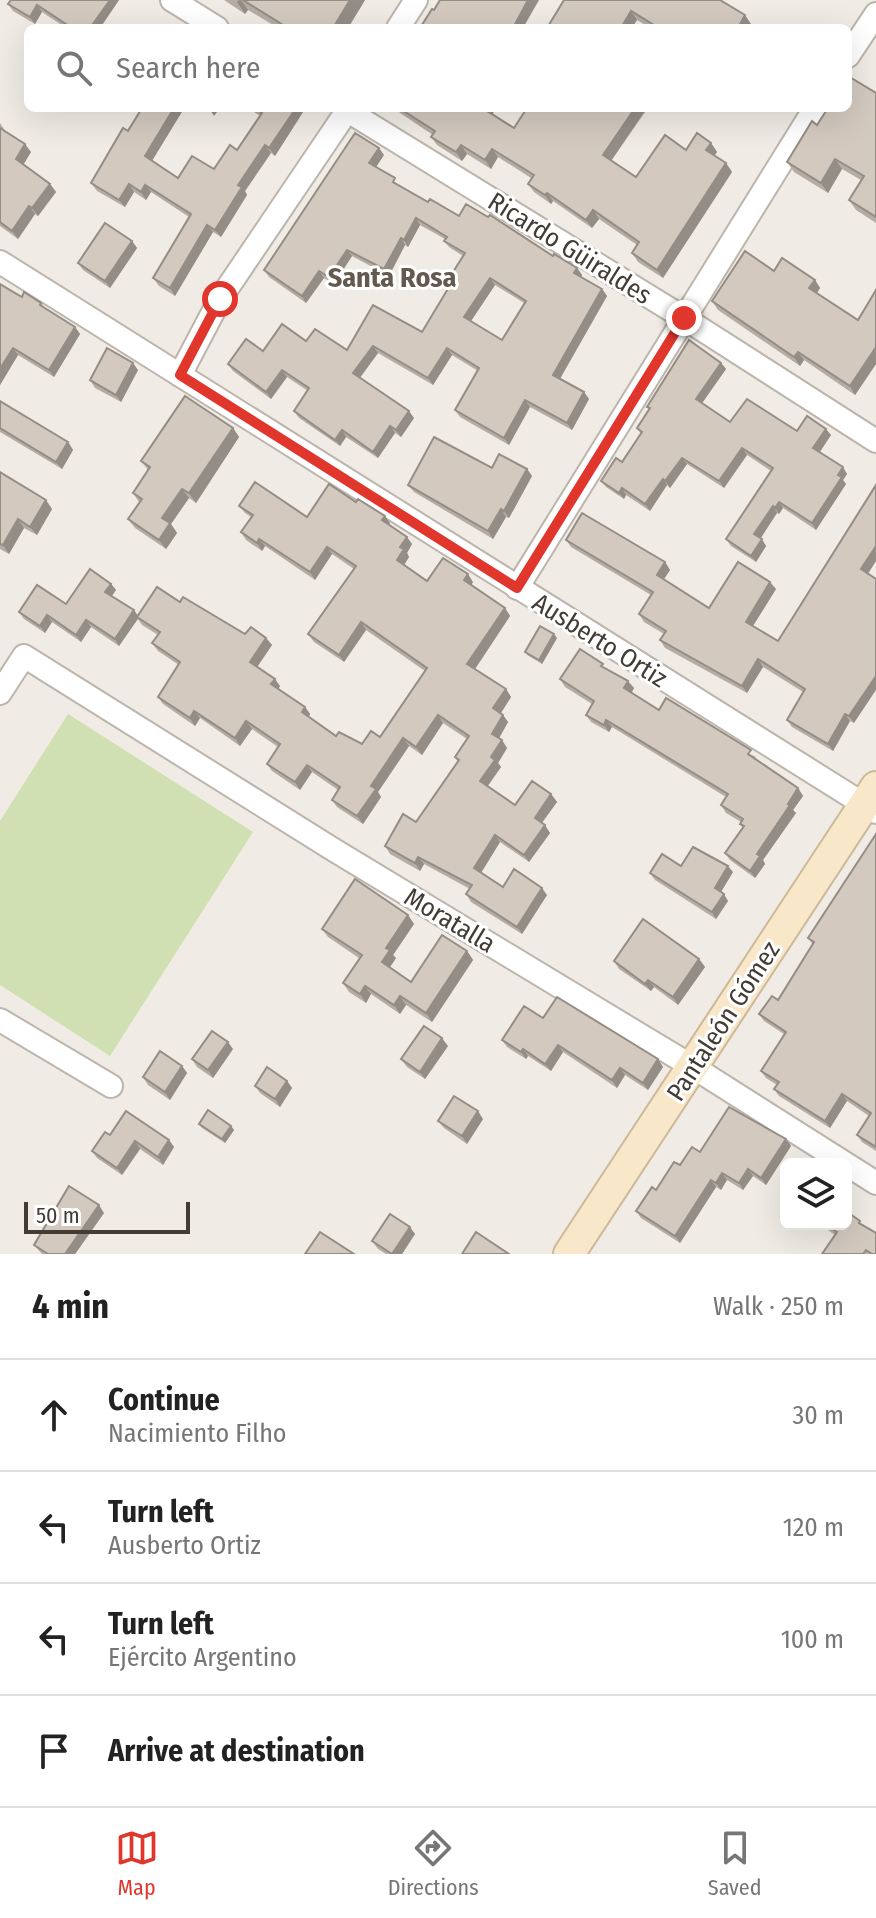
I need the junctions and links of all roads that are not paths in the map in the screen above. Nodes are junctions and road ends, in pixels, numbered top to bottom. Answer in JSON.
{"nodes":[{"id":1,"x":172,"y":0,"type":"edge"},
{"id":2,"x":416,"y":0,"type":"edge"},
{"id":3,"x":876,"y":14,"type":"edge"},
{"id":4,"x":211,"y":24,"type":"edge"},
{"id":5,"x":401,"y":24,"type":"edge"},
{"id":6,"x":852,"y":50,"type":"edge"},
{"id":7,"x":344,"y":112,"type":"edge"},
{"id":8,"x":351,"y":112,"type":"edge"},
{"id":9,"x":813,"y":112,"type":"edge"},
{"id":10,"x":0,"y":262,"type":"edge"},
{"id":11,"x":684,"y":318,"type":"junction"},
{"id":12,"x":180,"y":375,"type":"junction"},
{"id":13,"x":876,"y":441,"type":"edge"},
{"id":14,"x":517,"y":588,"type":"junction"},
{"id":15,"x":0,"y":693,"type":"edge"},
{"id":16,"x":872,"y":801,"type":"edge"},
{"id":17,"x":0,"y":1020,"type":"edge"},
{"id":18,"x":693,"y":1067,"type":"junction"},
{"id":19,"x":111,"y":1086,"type":"dead end"},
{"id":20,"x":876,"y":1183,"type":"edge"},
{"id":21,"x":569,"y":1254,"type":"edge"}],
"edges":[{"from":1,"to":4,"type":"street"},
{"from":2,"to":5,"type":"street"},
{"from":3,"to":6,"type":"street"},
{"from":7,"to":12,"type":"street"},
{"from":8,"to":11,"type":"street","name":"Ricardo Güiraldes"},
{"from":9,"to":11,"type":"street"},
{"from":10,"to":12,"type":"street","name":"Ausberto Ortiz"},
{"from":11,"to":13,"type":"street","name":"Ricardo Güiraldes"},
{"from":11,"to":14,"type":"street"},
{"from":12,"to":14,"type":"street","name":"Ausberto Ortiz"},
{"from":14,"to":16,"type":"street","name":"Ausberto Ortiz"},
{"from":15,"to":18,"type":"street","name":"Moratalla"},
{"from":16,"to":18,"type":"main road","name":"Pantaleón Gómez"},
{"from":17,"to":19,"type":"street"},
{"from":18,"to":20,"type":"street","name":"Moratalla"},
{"from":18,"to":21,"type":"main road","name":"Pantaleón Gómez"}]}
